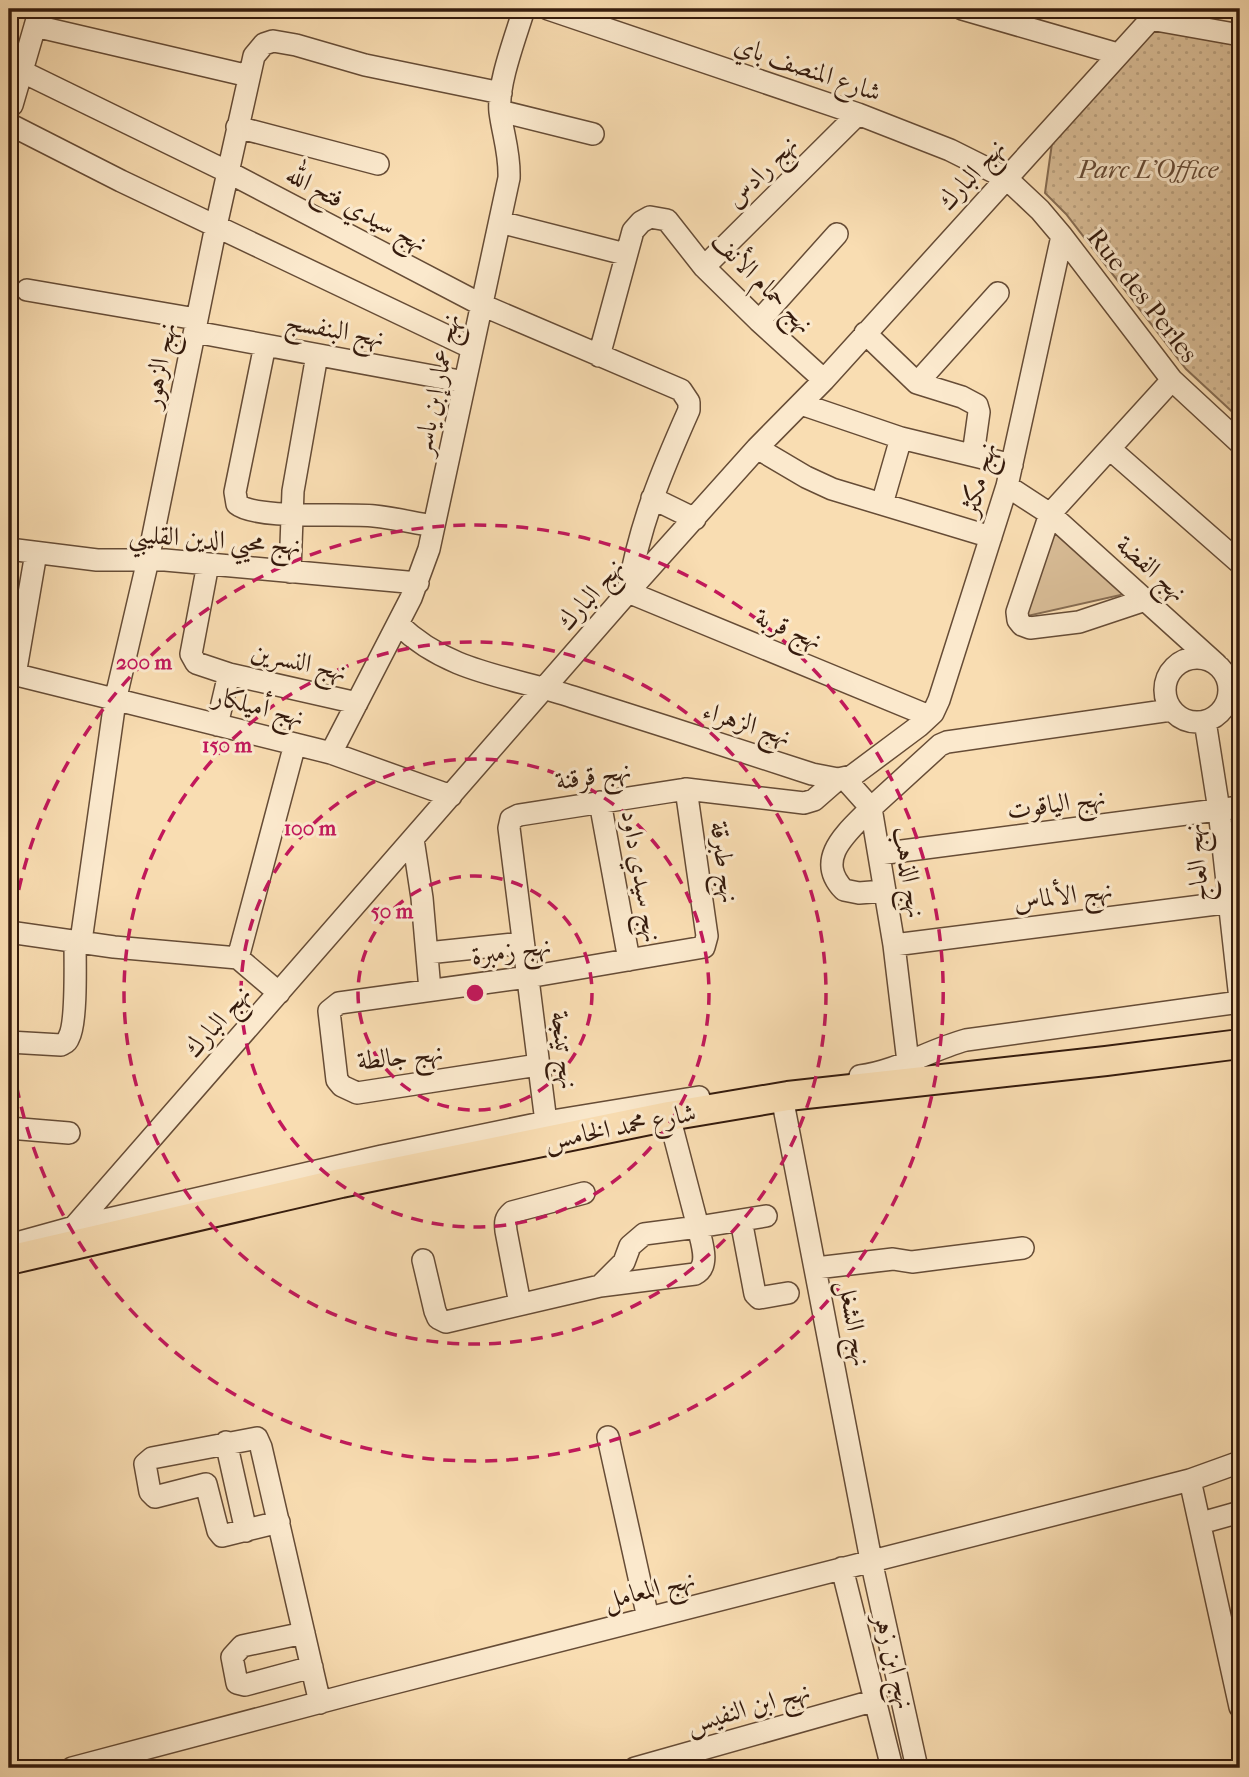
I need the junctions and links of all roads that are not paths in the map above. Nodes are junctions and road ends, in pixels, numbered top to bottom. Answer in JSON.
{"nodes":[{"id":1,"x":524,"y":9,"type":"edge"},
{"id":2,"x":548,"y":9,"type":"edge"},
{"id":3,"x":962,"y":9,"type":"edge"},
{"id":4,"x":1155,"y":14,"type":"edge"},
{"id":5,"x":591,"y":15,"type":"edge"},
{"id":6,"x":37,"y":17,"type":"edge"},
{"id":7,"x":1240,"y":35,"type":"edge"},
{"id":8,"x":1118,"y":54,"type":"junction"},
{"id":9,"x":21,"y":71,"type":"junction"},
{"id":10,"x":249,"y":76,"type":"junction"},
{"id":11,"x":500,"y":102,"type":"junction"},
{"id":12,"x":10,"y":113,"type":"edge"},
{"id":13,"x":858,"y":114,"type":"junction"},
{"id":14,"x":237,"y":127,"type":"junction"},
{"id":15,"x":593,"y":134,"type":"dead end"},
{"id":16,"x":378,"y":164,"type":"dead end"},
{"id":17,"x":228,"y":172,"type":"junction"},
{"id":18,"x":1006,"y":178,"type":"junction"},
{"id":19,"x":500,"y":222,"type":"junction"},
{"id":20,"x":216,"y":226,"type":"junction"},
{"id":21,"x":836,"y":234,"type":"dead end"},
{"id":22,"x":1062,"y":236,"type":"junction"},
{"id":23,"x":625,"y":254,"type":"junction"},
{"id":24,"x":704,"y":267,"type":"junction"},
{"id":25,"x":27,"y":290,"type":"dead end"},
{"id":26,"x":999,"y":293,"type":"dead end"},
{"id":27,"x":482,"y":305,"type":"junction"},
{"id":28,"x":760,"y":321,"type":"junction"},
{"id":29,"x":196,"y":326,"type":"junction"},
{"id":30,"x":865,"y":332,"type":"junction"},
{"id":31,"x":265,"y":345,"type":"junction"},
{"id":32,"x":472,"y":348,"type":"junction"},
{"id":33,"x":317,"y":355,"type":"junction"},
{"id":34,"x":599,"y":356,"type":"junction"},
{"id":35,"x":824,"y":380,"type":"junction"},
{"id":36,"x":1172,"y":380,"type":"junction"},
{"id":37,"x":465,"y":383,"type":"junction"},
{"id":38,"x":917,"y":383,"type":"junction"},
{"id":39,"x":801,"y":404,"type":"junction"},
{"id":40,"x":901,"y":438,"type":"junction"},
{"id":41,"x":1240,"y":443,"type":"edge"},
{"id":42,"x":757,"y":448,"type":"junction"},
{"id":43,"x":1110,"y":449,"type":"junction"},
{"id":44,"x":973,"y":455,"type":"junction"},
{"id":45,"x":1009,"y":476,"type":"junction"},
{"id":46,"x":652,"y":498,"type":"junction"},
{"id":47,"x":881,"y":504,"type":"junction"},
{"id":48,"x":292,"y":514,"type":"junction"},
{"id":49,"x":1050,"y":514,"type":"junction"},
{"id":50,"x":695,"y":519,"type":"junction"},
{"id":51,"x":434,"y":526,"type":"junction"},
{"id":52,"x":991,"y":537,"type":"junction"},
{"id":53,"x":9,"y":549,"type":"edge"},
{"id":54,"x":36,"y":553,"type":"junction"},
{"id":55,"x":148,"y":560,"type":"junction"},
{"id":56,"x":1240,"y":563,"type":"edge"},
{"id":57,"x":208,"y":565,"type":"junction"},
{"id":58,"x":290,"y":572,"type":"junction"},
{"id":59,"x":418,"y":583,"type":"junction"},
{"id":60,"x":628,"y":592,"type":"junction"},
{"id":61,"x":1144,"y":600,"type":"junction"},
{"id":62,"x":398,"y":624,"type":"junction"},
{"id":63,"x":1216,"y":664,"type":"junction"},
{"id":64,"x":12,"y":674,"type":"edge"},
{"id":65,"x":229,"y":674,"type":"junction"},
{"id":66,"x":545,"y":688,"type":"junction"},
{"id":67,"x":115,"y":701,"type":"junction"},
{"id":68,"x":1234,"y":701,"type":"edge"},
{"id":69,"x":357,"y":703,"type":"junction"},
{"id":70,"x":1171,"y":710,"type":"junction"},
{"id":71,"x":924,"y":721,"type":"junction"},
{"id":72,"x":1205,"y":721,"type":"junction"},
{"id":73,"x":218,"y":725,"type":"junction"},
{"id":74,"x":295,"y":744,"type":"junction"},
{"id":75,"x":940,"y":745,"type":"junction"},
{"id":76,"x":331,"y":754,"type":"junction"},
{"id":77,"x":842,"y":779,"type":"junction"},
{"id":78,"x":686,"y":789,"type":"junction"},
{"id":79,"x":451,"y":796,"type":"junction"},
{"id":80,"x":600,"y":802,"type":"junction"},
{"id":81,"x":1240,"y":807,"type":"edge"},
{"id":82,"x":871,"y":808,"type":"junction"},
{"id":83,"x":1219,"y":810,"type":"junction"},
{"id":84,"x":511,"y":819,"type":"joint"},
{"id":85,"x":413,"y":839,"type":"junction"},
{"id":86,"x":879,"y":855,"type":"junction"},
{"id":87,"x":884,"y":891,"type":"junction"},
{"id":88,"x":1234,"y":902,"type":"edge"},
{"id":89,"x":9,"y":932,"type":"edge"},
{"id":90,"x":78,"y":941,"type":"junction"},
{"id":91,"x":523,"y":943,"type":"junction"},
{"id":92,"x":706,"y":944,"type":"joint"},
{"id":93,"x":894,"y":945,"type":"junction"},
{"id":94,"x":427,"y":953,"type":"junction"},
{"id":95,"x":238,"y":958,"type":"junction"},
{"id":96,"x":629,"y":960,"type":"junction"},
{"id":97,"x":528,"y":977,"type":"junction"},
{"id":98,"x":430,"y":990,"type":"junction"},
{"id":99,"x":279,"y":993,"type":"junction"},
{"id":100,"x":1240,"y":1001,"type":"edge"},
{"id":101,"x":328,"y":1014,"type":"joint"},
{"id":102,"x":9,"y":1042,"type":"edge"},
{"id":103,"x":1240,"y":1044,"type":"edge"},
{"id":104,"x":908,"y":1062,"type":"junction"},
{"id":105,"x":538,"y":1065,"type":"junction"},
{"id":106,"x":782,"y":1097,"type":"junction"},
{"id":107,"x":668,"y":1116,"type":"junction"},
{"id":108,"x":546,"y":1122,"type":"junction"},
{"id":109,"x":9,"y":1128,"type":"edge"},
{"id":110,"x":69,"y":1133,"type":"dead end"},
{"id":111,"x":584,"y":1193,"type":"dead end"},
{"id":112,"x":766,"y":1216,"type":"dead end"},
{"id":113,"x":741,"y":1220,"type":"junction"},
{"id":114,"x":74,"y":1227,"type":"junction"},
{"id":115,"x":698,"y":1227,"type":"junction"},
{"id":116,"x":9,"y":1245,"type":"edge"},
{"id":117,"x":1023,"y":1248,"type":"dead end"},
{"id":118,"x":9,"y":1260,"type":"edge"},
{"id":119,"x":423,"y":1260,"type":"dead end"},
{"id":120,"x":816,"y":1268,"type":"junction"},
{"id":121,"x":600,"y":1286,"type":"junction"},
{"id":122,"x":788,"y":1293,"type":"dead end"},
{"id":123,"x":520,"y":1304,"type":"junction"},
{"id":124,"x":608,"y":1437,"type":"dead end"},
{"id":125,"x":226,"y":1442,"type":"junction"},
{"id":126,"x":198,"y":1448,"type":"junction"},
{"id":127,"x":1240,"y":1462,"type":"edge"},
{"id":128,"x":1190,"y":1480,"type":"junction"},
{"id":129,"x":206,"y":1484,"type":"junction"},
{"id":130,"x":1240,"y":1512,"type":"edge"},
{"id":131,"x":279,"y":1522,"type":"junction"},
{"id":132,"x":1201,"y":1523,"type":"junction"},
{"id":133,"x":246,"y":1531,"type":"junction"},
{"id":134,"x":871,"y":1560,"type":"junction"},
{"id":135,"x":842,"y":1568,"type":"junction"},
{"id":136,"x":648,"y":1618,"type":"junction"},
{"id":137,"x":304,"y":1633,"type":"junction"},
{"id":138,"x":312,"y":1667,"type":"junction"},
{"id":139,"x":876,"y":1700,"type":"junction"},
{"id":140,"x":320,"y":1703,"type":"junction"},
{"id":141,"x":1240,"y":1707,"type":"edge"},
{"id":142,"x":72,"y":1768,"type":"edge"},
{"id":143,"x":635,"y":1768,"type":"edge"},
{"id":144,"x":892,"y":1768,"type":"edge"},
{"id":145,"x":917,"y":1768,"type":"edge"}],
"edges":[{"from":1,"to":11,"type":"street","name":"نهج عمار إبن ياسر"},
{"from":2,"to":5,"type":"street","name":"شارع المنصف باي"},
{"from":3,"to":8,"type":"street"},
{"from":4,"to":7,"type":"street"},
{"from":4,"to":8,"type":"street","name":"نهج البارك"},
{"from":5,"to":13,"type":"street","name":"شارع المنصف باي"},
{"from":6,"to":9,"type":"street"},
{"from":6,"to":10,"type":"street"},
{"from":8,"to":18,"type":"street","name":"نهج البارك"},
{"from":9,"to":12,"type":"street"},
{"from":9,"to":17,"type":"street","name":"نهج سيدي فتح الله"},
{"from":10,"to":11,"type":"street","name":"نهج الزهور"},
{"from":10,"to":14,"type":"street","name":"نهج الزهور"},
{"from":11,"to":15,"type":"street","name":"نهج الزهور"},
{"from":11,"to":19,"type":"street","name":"نهج عمار إبن ياسر"},
{"from":12,"to":20,"type":"street"},
{"from":13,"to":18,"type":"street","name":"شارع المنصف باي"},
{"from":13,"to":24,"type":"street","name":"نهج رادس"},
{"from":14,"to":16,"type":"street"},
{"from":14,"to":17,"type":"street","name":"نهج الزهور"},
{"from":17,"to":20,"type":"street","name":"نهج الزهور"},
{"from":17,"to":27,"type":"street","name":"نهج سيدي فتح الله"},
{"from":18,"to":22,"type":"street","name":"Rue des Perles"},
{"from":18,"to":30,"type":"street","name":"نهج البارك"},
{"from":19,"to":23,"type":"street"},
{"from":19,"to":27,"type":"street","name":"نهج عمار إبن ياسر"},
{"from":20,"to":29,"type":"street","name":"نهج الزهور"},
{"from":20,"to":32,"type":"street"},
{"from":21,"to":28,"type":"street"},
{"from":22,"to":36,"type":"street","name":"Rue des Perles"},
{"from":22,"to":45,"type":"street","name":"نهج مكثر"},
{"from":23,"to":24,"type":"street","name":"نهج حمام الأنف"},
{"from":23,"to":34,"type":"street"},
{"from":24,"to":28,"type":"street","name":"نهج حمام الأنف"},
{"from":25,"to":29,"type":"street","name":"نهج البنفسج"},
{"from":26,"to":38,"type":"street"},
{"from":27,"to":32,"type":"street","name":"نهج عمار إبن ياسر"},
{"from":27,"to":34,"type":"street","name":"نهج سيدي فتح الله"},
{"from":28,"to":35,"type":"street","name":"نهج حمام الأنف"},
{"from":29,"to":31,"type":"street","name":"نهج البنفسج"},
{"from":29,"to":55,"type":"street","name":"نهج الزهور"},
{"from":30,"to":35,"type":"street","name":"نهج البارك"},
{"from":30,"to":38,"type":"street"},
{"from":31,"to":33,"type":"street","name":"نهج البنفسج"},
{"from":31,"to":48,"type":"street"},
{"from":32,"to":37,"type":"street","name":"نهج عمار إبن ياسر"},
{"from":33,"to":37,"type":"street","name":"نهج البنفسج"},
{"from":33,"to":48,"type":"street"},
{"from":34,"to":46,"type":"street","name":"نهج سيدي فتح الله"},
{"from":35,"to":39,"type":"street","name":"نهج البارك"},
{"from":36,"to":41,"type":"street","name":"Rue des Perles"},
{"from":36,"to":43,"type":"street"},
{"from":37,"to":51,"type":"street","name":"نهج عمار إبن ياسر"},
{"from":38,"to":44,"type":"street"},
{"from":39,"to":40,"type":"street","name":"نهج الفضة"},
{"from":39,"to":42,"type":"street","name":"نهج البارك"},
{"from":40,"to":44,"type":"street","name":"نهج الفضة"},
{"from":40,"to":47,"type":"street"},
{"from":42,"to":47,"type":"street"},
{"from":42,"to":50,"type":"street","name":"نهج البارك"},
{"from":43,"to":49,"type":"street"},
{"from":43,"to":56,"type":"street"},
{"from":44,"to":45,"type":"street","name":"نهج الفضة"},
{"from":45,"to":49,"type":"street","name":"نهج الفضة"},
{"from":45,"to":52,"type":"street","name":"نهج مكثر"},
{"from":46,"to":50,"type":"street"},
{"from":46,"to":60,"type":"street"},
{"from":47,"to":52,"type":"street"},
{"from":48,"to":51,"type":"street"},
{"from":48,"to":58,"type":"street"},
{"from":49,"to":61,"type":"street","name":"نهج الفضة"},
{"from":49,"to":61,"type":"street"},
{"from":50,"to":60,"type":"street","name":"نهج البارك"},
{"from":51,"to":59,"type":"street","name":"نهج عمار إبن ياسر"},
{"from":52,"to":71,"type":"street","name":"نهج مكثر"},
{"from":53,"to":54,"type":"street","name":"نهج محيي الدين القليبي"},
{"from":54,"to":55,"type":"street","name":"نهج محيي الدين القليبي"},
{"from":54,"to":64,"type":"street"},
{"from":55,"to":57,"type":"street","name":"نهج محيي الدين القليبي"},
{"from":55,"to":67,"type":"street","name":"نهج الزهور"},
{"from":57,"to":58,"type":"street","name":"نهج محيي الدين القليبي"},
{"from":57,"to":65,"type":"street","name":"نهج النسرين"},
{"from":58,"to":59,"type":"street","name":"نهج محيي الدين القليبي"},
{"from":59,"to":62,"type":"street","name":"نهج عمار إبن ياسر"},
{"from":60,"to":66,"type":"street","name":"نهج البارك"},
{"from":60,"to":71,"type":"street","name":"نهج قربة"},
{"from":61,"to":63,"type":"street","name":"نهج الفضة"},
{"from":62,"to":66,"type":"street","name":"نهج الزهراء"},
{"from":62,"to":69,"type":"street","name":"نهج عمار إبن ياسر"},
{"from":63,"to":68,"type":"street"},
{"from":63,"to":70,"type":"street"},
{"from":64,"to":67,"type":"street","name":"نهج أميلكار"},
{"from":65,"to":69,"type":"street","name":"نهج النسرين"},
{"from":65,"to":73,"type":"street"},
{"from":66,"to":77,"type":"street","name":"نهج الزهراء"},
{"from":66,"to":79,"type":"street","name":"نهج البارك"},
{"from":67,"to":73,"type":"street","name":"نهج أميلكار"},
{"from":67,"to":90,"type":"street","name":"نهج الزهور"},
{"from":68,"to":72,"type":"street"},
{"from":69,"to":76,"type":"street","name":"نهج عمار إبن ياسر"},
{"from":70,"to":72,"type":"street"},
{"from":70,"to":75,"type":"street","name":"نهج الذهب"},
{"from":71,"to":75,"type":"street","name":"نهج قربة"},
{"from":71,"to":77,"type":"street"},
{"from":72,"to":83,"type":"street","name":"نهج العاج"},
{"from":73,"to":74,"type":"street","name":"نهج أميلكار"},
{"from":74,"to":76,"type":"street","name":"نهج أميلكار"},
{"from":74,"to":95,"type":"street"},
{"from":75,"to":82,"type":"street","name":"نهج الذهب"},
{"from":76,"to":79,"type":"street","name":"نهج أميلكار"},
{"from":77,"to":78,"type":"street","name":"نهج قرقنة"},
{"from":77,"to":82,"type":"street"},
{"from":78,"to":80,"type":"street","name":"نهج قرقنة"},
{"from":78,"to":92,"type":"street","name":"نهج طبرقة"},
{"from":79,"to":85,"type":"street","name":"نهج البارك"},
{"from":80,"to":84,"type":"street","name":"نهج قرقنة"},
{"from":80,"to":96,"type":"street","name":"نهج سيدي داود"},
{"from":81,"to":83,"type":"street","name":"نهج الياقوت"},
{"from":82,"to":86,"type":"street","name":"نهج الذهب"},
{"from":82,"to":87,"type":"street"},
{"from":83,"to":86,"type":"street","name":"نهج الياقوت"},
{"from":83,"to":88,"type":"street","name":"نهج العاج"},
{"from":84,"to":91,"type":"street","name":"نهج تينجة"},
{"from":85,"to":94,"type":"street"},
{"from":85,"to":99,"type":"street","name":"نهج البارك"},
{"from":86,"to":87,"type":"street","name":"نهج الذهب"},
{"from":87,"to":93,"type":"street","name":"نهج الذهب"},
{"from":88,"to":93,"type":"street","name":"نهج الألماس"},
{"from":88,"to":100,"type":"street","name":"نهج العاج"},
{"from":89,"to":90,"type":"street"},
{"from":90,"to":95,"type":"street"},
{"from":90,"to":102,"type":"street","name":"نهج الزهور"},
{"from":91,"to":94,"type":"street"},
{"from":91,"to":97,"type":"street","name":"نهج تينجة"},
{"from":92,"to":96,"type":"street","name":"نهج زمبرة"},
{"from":93,"to":104,"type":"street","name":"نهج الذهب"},
{"from":94,"to":98,"type":"street"},
{"from":95,"to":99,"type":"street"},
{"from":96,"to":97,"type":"street","name":"نهج زمبرة"},
{"from":97,"to":98,"type":"street","name":"نهج زمبرة"},
{"from":97,"to":105,"type":"street","name":"نهج تينجة"},
{"from":98,"to":101,"type":"street","name":"نهج زمبرة"},
{"from":99,"to":114,"type":"street","name":"نهج البارك"},
{"from":100,"to":104,"type":"street"},
{"from":101,"to":105,"type":"street","name":"نهج جالطة"},
{"from":103,"to":106,"type":"main road","name":"شارع محمد الخامس"},
{"from":104,"to":108,"type":"street"},
{"from":105,"to":108,"type":"street","name":"نهج تينجة"},
{"from":106,"to":107,"type":"main road","name":"شارع محمد الخامس"},
{"from":106,"to":120,"type":"street","name":"نهج الشغل"},
{"from":107,"to":115,"type":"street"},
{"from":107,"to":118,"type":"main road","name":"شارع محمد الخامس"},
{"from":108,"to":114,"type":"street"},
{"from":109,"to":110,"type":"street"},
{"from":111,"to":123,"type":"street"},
{"from":112,"to":113,"type":"street"},
{"from":113,"to":115,"type":"street"},
{"from":113,"to":122,"type":"street"},
{"from":114,"to":116,"type":"street"},
{"from":115,"to":121,"type":"street"},
{"from":115,"to":121,"type":"street"},
{"from":117,"to":120,"type":"street"},
{"from":119,"to":123,"type":"street"},
{"from":120,"to":134,"type":"street","name":"نهج الشغل"},
{"from":121,"to":123,"type":"street"},
{"from":124,"to":136,"type":"street"},
{"from":125,"to":126,"type":"street"},
{"from":125,"to":131,"type":"street"},
{"from":125,"to":133,"type":"street"},
{"from":126,"to":129,"type":"street"},
{"from":126,"to":129,"type":"street"},
{"from":127,"to":128,"type":"street","name":"نهج المعامل"},
{"from":128,"to":132,"type":"street"},
{"from":128,"to":134,"type":"street","name":"نهج المعامل"},
{"from":129,"to":133,"type":"street"},
{"from":130,"to":132,"type":"street"},
{"from":131,"to":133,"type":"street"},
{"from":131,"to":137,"type":"street"},
{"from":132,"to":141,"type":"street"},
{"from":134,"to":135,"type":"street","name":"نهج المعامل"},
{"from":134,"to":145,"type":"street","name":"نهج الشغل"},
{"from":135,"to":136,"type":"street","name":"نهج المعامل"},
{"from":135,"to":139,"type":"street","name":"نهج ابن زهر"},
{"from":136,"to":140,"type":"street","name":"نهج المعامل"},
{"from":137,"to":138,"type":"street"},
{"from":137,"to":138,"type":"street"},
{"from":138,"to":140,"type":"street"},
{"from":139,"to":143,"type":"street","name":"نهج ابن النفيس"},
{"from":139,"to":144,"type":"street","name":"نهج ابن زهر"},
{"from":140,"to":142,"type":"street","name":"نهج المعامل"}]}
